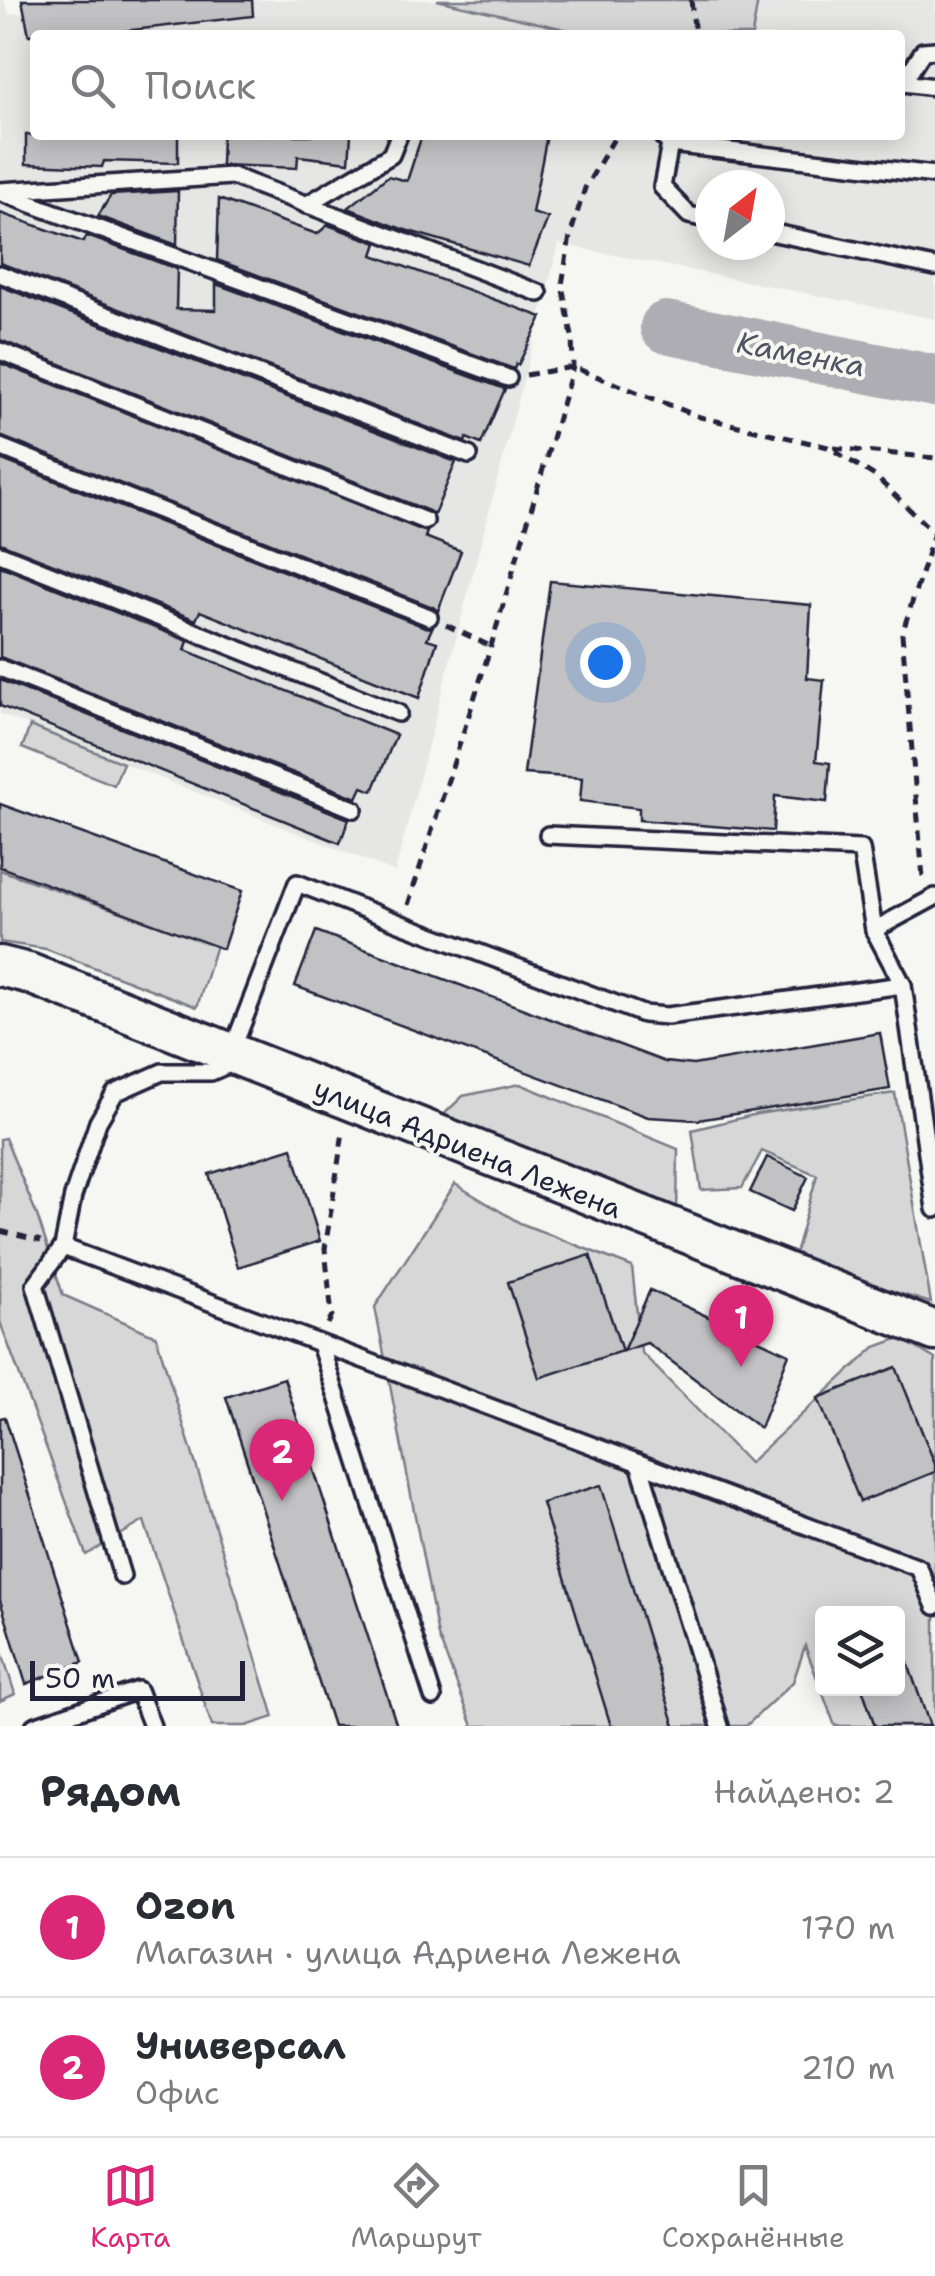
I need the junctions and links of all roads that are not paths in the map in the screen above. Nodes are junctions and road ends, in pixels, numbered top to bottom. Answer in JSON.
{"nodes":[{"id":1,"x":935,"y":50,"type":"edge"},
{"id":2,"x":905,"y":78,"type":"edge"},
{"id":3,"x":905,"y":83,"type":"edge"},
{"id":4,"x":935,"y":88,"type":"edge"},
{"id":5,"x":397,"y":140,"type":"edge"},
{"id":6,"x":665,"y":140,"type":"edge"},
{"id":7,"x":935,"y":175,"type":"edge"},
{"id":8,"x":0,"y":192,"type":"edge"},
{"id":9,"x":306,"y":205,"type":"junction"},
{"id":10,"x":695,"y":217,"type":"edge"},
{"id":11,"x":785,"y":235,"type":"edge"},
{"id":12,"x":935,"y":266,"type":"edge"},
{"id":13,"x":0,"y":274,"type":"edge"},
{"id":14,"x":539,"y":293,"type":"dead end"},
{"id":15,"x":0,"y":351,"type":"edge"},
{"id":16,"x":508,"y":378,"type":"road end"},
{"id":17,"x":0,"y":447,"type":"edge"},
{"id":18,"x":469,"y":455,"type":"dead end"},
{"id":19,"x":426,"y":522,"type":"dead end"},
{"id":20,"x":0,"y":554,"type":"edge"},
{"id":21,"x":430,"y":617,"type":"road end"},
{"id":22,"x":0,"y":668,"type":"edge"},
{"id":23,"x":398,"y":713,"type":"dead end"},
{"id":24,"x":354,"y":809,"type":"dead end"},
{"id":25,"x":548,"y":834,"type":"dead end"},
{"id":26,"x":930,"y":900,"type":"edge"},
{"id":27,"x":874,"y":930,"type":"junction"},
{"id":28,"x":0,"y":966,"type":"edge"},
{"id":29,"x":903,"y":985,"type":"junction"},
{"id":30,"x":236,"y":1056,"type":"junction"},
{"id":31,"x":935,"y":1209,"type":"edge"},
{"id":32,"x":62,"y":1247,"type":"junction"},
{"id":33,"x":935,"y":1331,"type":"edge"},
{"id":34,"x":320,"y":1344,"type":"junction"},
{"id":35,"x":640,"y":1462,"type":"junction"},
{"id":36,"x":122,"y":1576,"type":"dead end"},
{"id":37,"x":935,"y":1606,"type":"edge"},
{"id":38,"x":433,"y":1697,"type":"dead end"},
{"id":39,"x":34,"y":1726,"type":"edge"},
{"id":40,"x":152,"y":1726,"type":"edge"},
{"id":41,"x":720,"y":1726,"type":"edge"}],
"edges":[{"from":1,"to":2,"type":"lane"},
{"from":3,"to":4,"type":"lane"},
{"from":5,"to":9,"type":"lane"},
{"from":6,"to":7,"type":"lane"},
{"from":6,"to":10,"type":"lane"},
{"from":8,"to":9,"type":"lane"},
{"from":8,"to":16,"type":"lane"},
{"from":9,"to":14,"type":"lane"},
{"from":11,"to":12,"type":"lane"},
{"from":13,"to":18,"type":"lane"},
{"from":15,"to":19,"type":"lane"},
{"from":17,"to":21,"type":"lane"},
{"from":20,"to":23,"type":"lane"},
{"from":22,"to":24,"type":"lane"},
{"from":25,"to":27,"type":"lane"},
{"from":26,"to":27,"type":"lane"},
{"from":27,"to":29,"type":"lane"},
{"from":28,"to":30,"type":"street","name":"улица Адриена Лежена"},
{"from":29,"to":30,"type":"lane"},
{"from":29,"to":31,"type":"lane"},
{"from":30,"to":32,"type":"lane"},
{"from":30,"to":33,"type":"street","name":"улица Адриена Лежена"},
{"from":32,"to":34,"type":"lane"},
{"from":32,"to":36,"type":"lane"},
{"from":34,"to":35,"type":"lane"},
{"from":34,"to":38,"type":"lane"},
{"from":35,"to":37,"type":"lane"},
{"from":35,"to":41,"type":"lane"},
{"from":39,"to":40,"type":"lane"}]}
